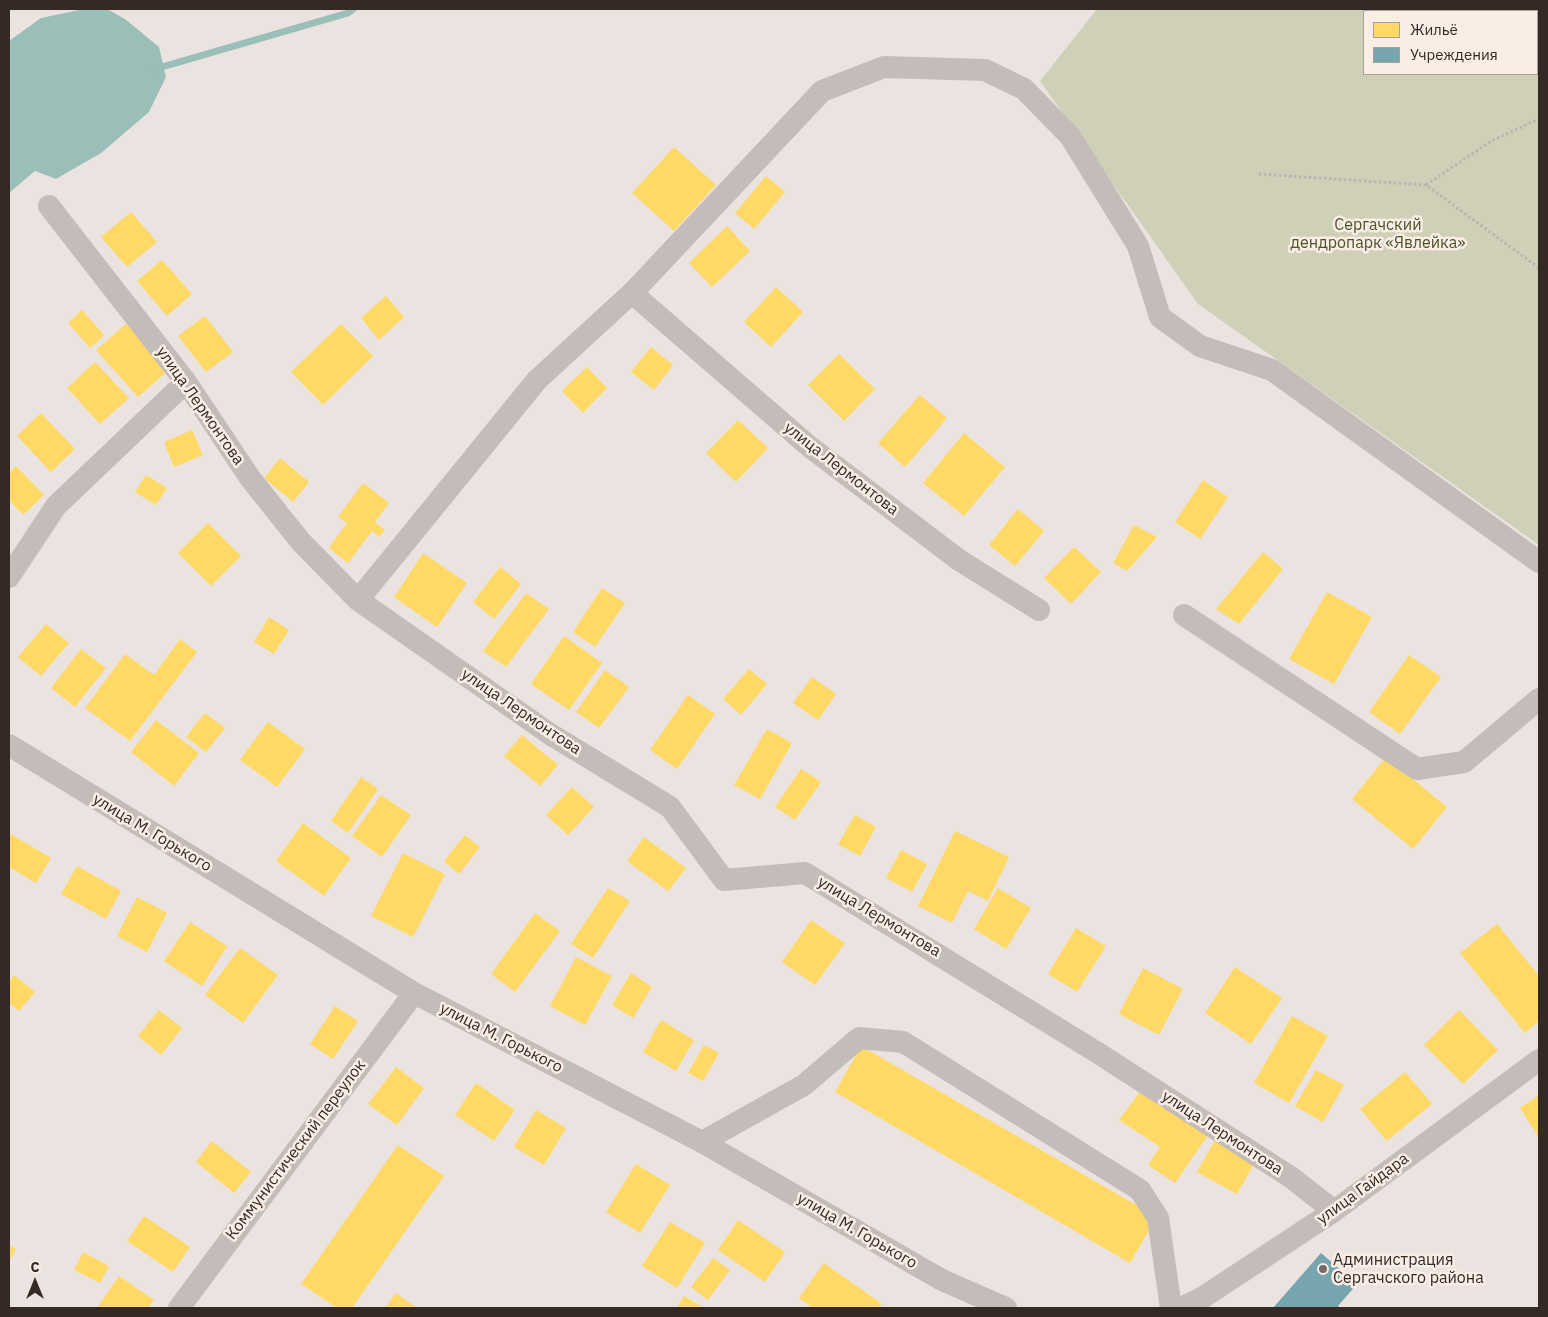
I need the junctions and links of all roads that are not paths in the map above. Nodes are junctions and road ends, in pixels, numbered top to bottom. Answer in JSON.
{"nodes":[{"id":1,"x":49,"y":206,"type":"dead end"},
{"id":2,"x":632,"y":293,"type":"junction"},
{"id":3,"x":186,"y":382,"type":"junction"},
{"id":4,"x":1539,"y":562,"type":"edge"},
{"id":5,"x":9,"y":577,"type":"edge"},
{"id":6,"x":358,"y":600,"type":"junction"},
{"id":7,"x":1039,"y":610,"type":"dead end"},
{"id":8,"x":1184,"y":616,"type":"dead end"},
{"id":9,"x":1539,"y":699,"type":"edge"},
{"id":10,"x":9,"y":745,"type":"edge"},
{"id":11,"x":414,"y":993,"type":"junction"},
{"id":12,"x":1539,"y":1060,"type":"edge"},
{"id":13,"x":702,"y":1142,"type":"junction"},
{"id":14,"x":1334,"y":1211,"type":"junction"},
{"id":15,"x":179,"y":1308,"type":"edge"},
{"id":16,"x":1006,"y":1308,"type":"edge"},
{"id":17,"x":1171,"y":1308,"type":"edge"},
{"id":18,"x":1182,"y":1308,"type":"edge"}],
"edges":[{"from":1,"to":3,"type":"street","name":"улица Лермонтова"},
{"from":2,"to":4,"type":"street"},
{"from":2,"to":6,"type":"street"},
{"from":2,"to":7,"type":"street","name":"улица Лермонтова"},
{"from":3,"to":5,"type":"street"},
{"from":3,"to":6,"type":"street","name":"улица Лермонтова"},
{"from":6,"to":14,"type":"street","name":"улица Лермонтова"},
{"from":8,"to":9,"type":"street"},
{"from":10,"to":11,"type":"street","name":"улица М. Горького"},
{"from":11,"to":13,"type":"street","name":"улица М. Горького"},
{"from":11,"to":15,"type":"street","name":"Коммунистический переулок"},
{"from":12,"to":14,"type":"street","name":"улица Гайдара"},
{"from":13,"to":16,"type":"street","name":"улица М. Горького"},
{"from":13,"to":17,"type":"street"},
{"from":14,"to":18,"type":"street","name":"улица Гайдара"}]}
